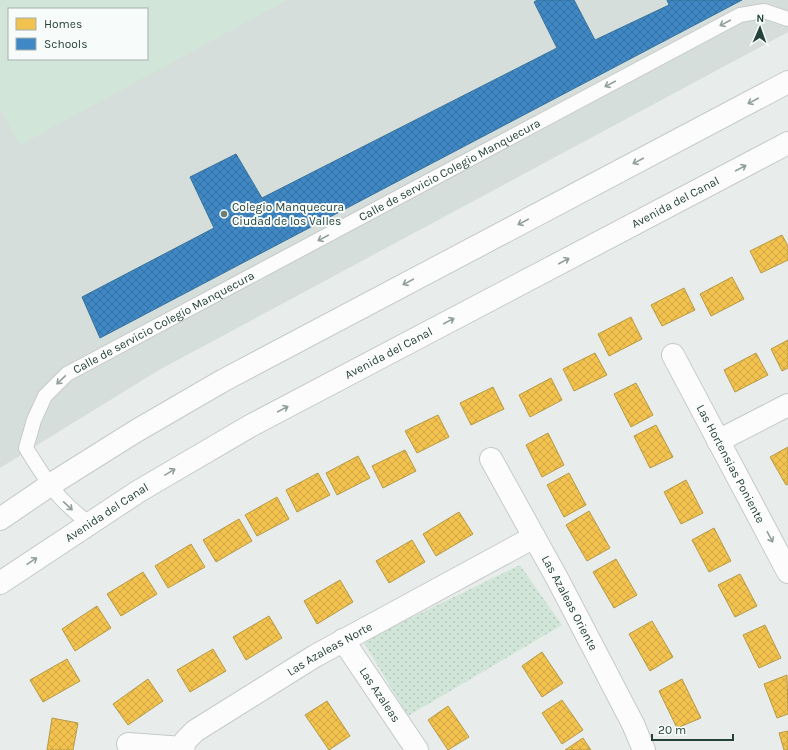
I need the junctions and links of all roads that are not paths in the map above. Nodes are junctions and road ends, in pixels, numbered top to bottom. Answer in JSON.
{"nodes":[{"id":1,"x":788,"y":19,"type":"edge"},
{"id":2,"x":788,"y":82,"type":"edge"},
{"id":3,"x":788,"y":143,"type":"edge"},
{"id":4,"x":673,"y":355,"type":"dead end"},
{"id":5,"x":788,"y":405,"type":"edge"},
{"id":6,"x":718,"y":441,"type":"junction"},
{"id":7,"x":491,"y":459,"type":"dead end"},
{"id":8,"x":50,"y":485,"type":"junction"},
{"id":9,"x":0,"y":519,"type":"edge"},
{"id":10,"x":89,"y":523,"type":"junction"},
{"id":11,"x":534,"y":536,"type":"junction"},
{"id":12,"x":788,"y":572,"type":"edge"},
{"id":13,"x":0,"y":583,"type":"edge"},
{"id":14,"x":343,"y":640,"type":"junction"},
{"id":15,"x":128,"y":744,"type":"dead end"},
{"id":16,"x":183,"y":749,"type":"edge"},
{"id":17,"x":417,"y":750,"type":"edge"},
{"id":18,"x":644,"y":750,"type":"edge"}],
"edges":[{"from":1,"to":8,"type":"lane","name":"Calle de servicio Colegio Manquecura","one_way":true},
{"from":2,"to":8,"type":"street","one_way":true},
{"from":10,"to":3,"type":"street","name":"Avenida del Canal","one_way":true},
{"from":4,"to":6,"type":"street","name":"Las Hortensias Poniente"},
{"from":5,"to":6,"type":"street"},
{"from":6,"to":12,"type":"street","name":"Las Hortensias Poniente","one_way":true},
{"from":7,"to":11,"type":"street","name":"Las Azaleas Oriente"},
{"from":8,"to":9,"type":"street"},
{"from":8,"to":10,"type":"lane","name":"Calle de servicio Colegio Manquecura","one_way":true},
{"from":13,"to":10,"type":"street","name":"Avenida del Canal","one_way":true},
{"from":11,"to":14,"type":"street","name":"Las Azaleas Norte"},
{"from":11,"to":18,"type":"street","name":"Las Azaleas Oriente"},
{"from":14,"to":16,"type":"street","name":"Las Azaleas Norte"},
{"from":14,"to":17,"type":"street","name":"Las Azaleas"},
{"from":15,"to":16,"type":"street","name":"Las Azaleas Norte"}]}
